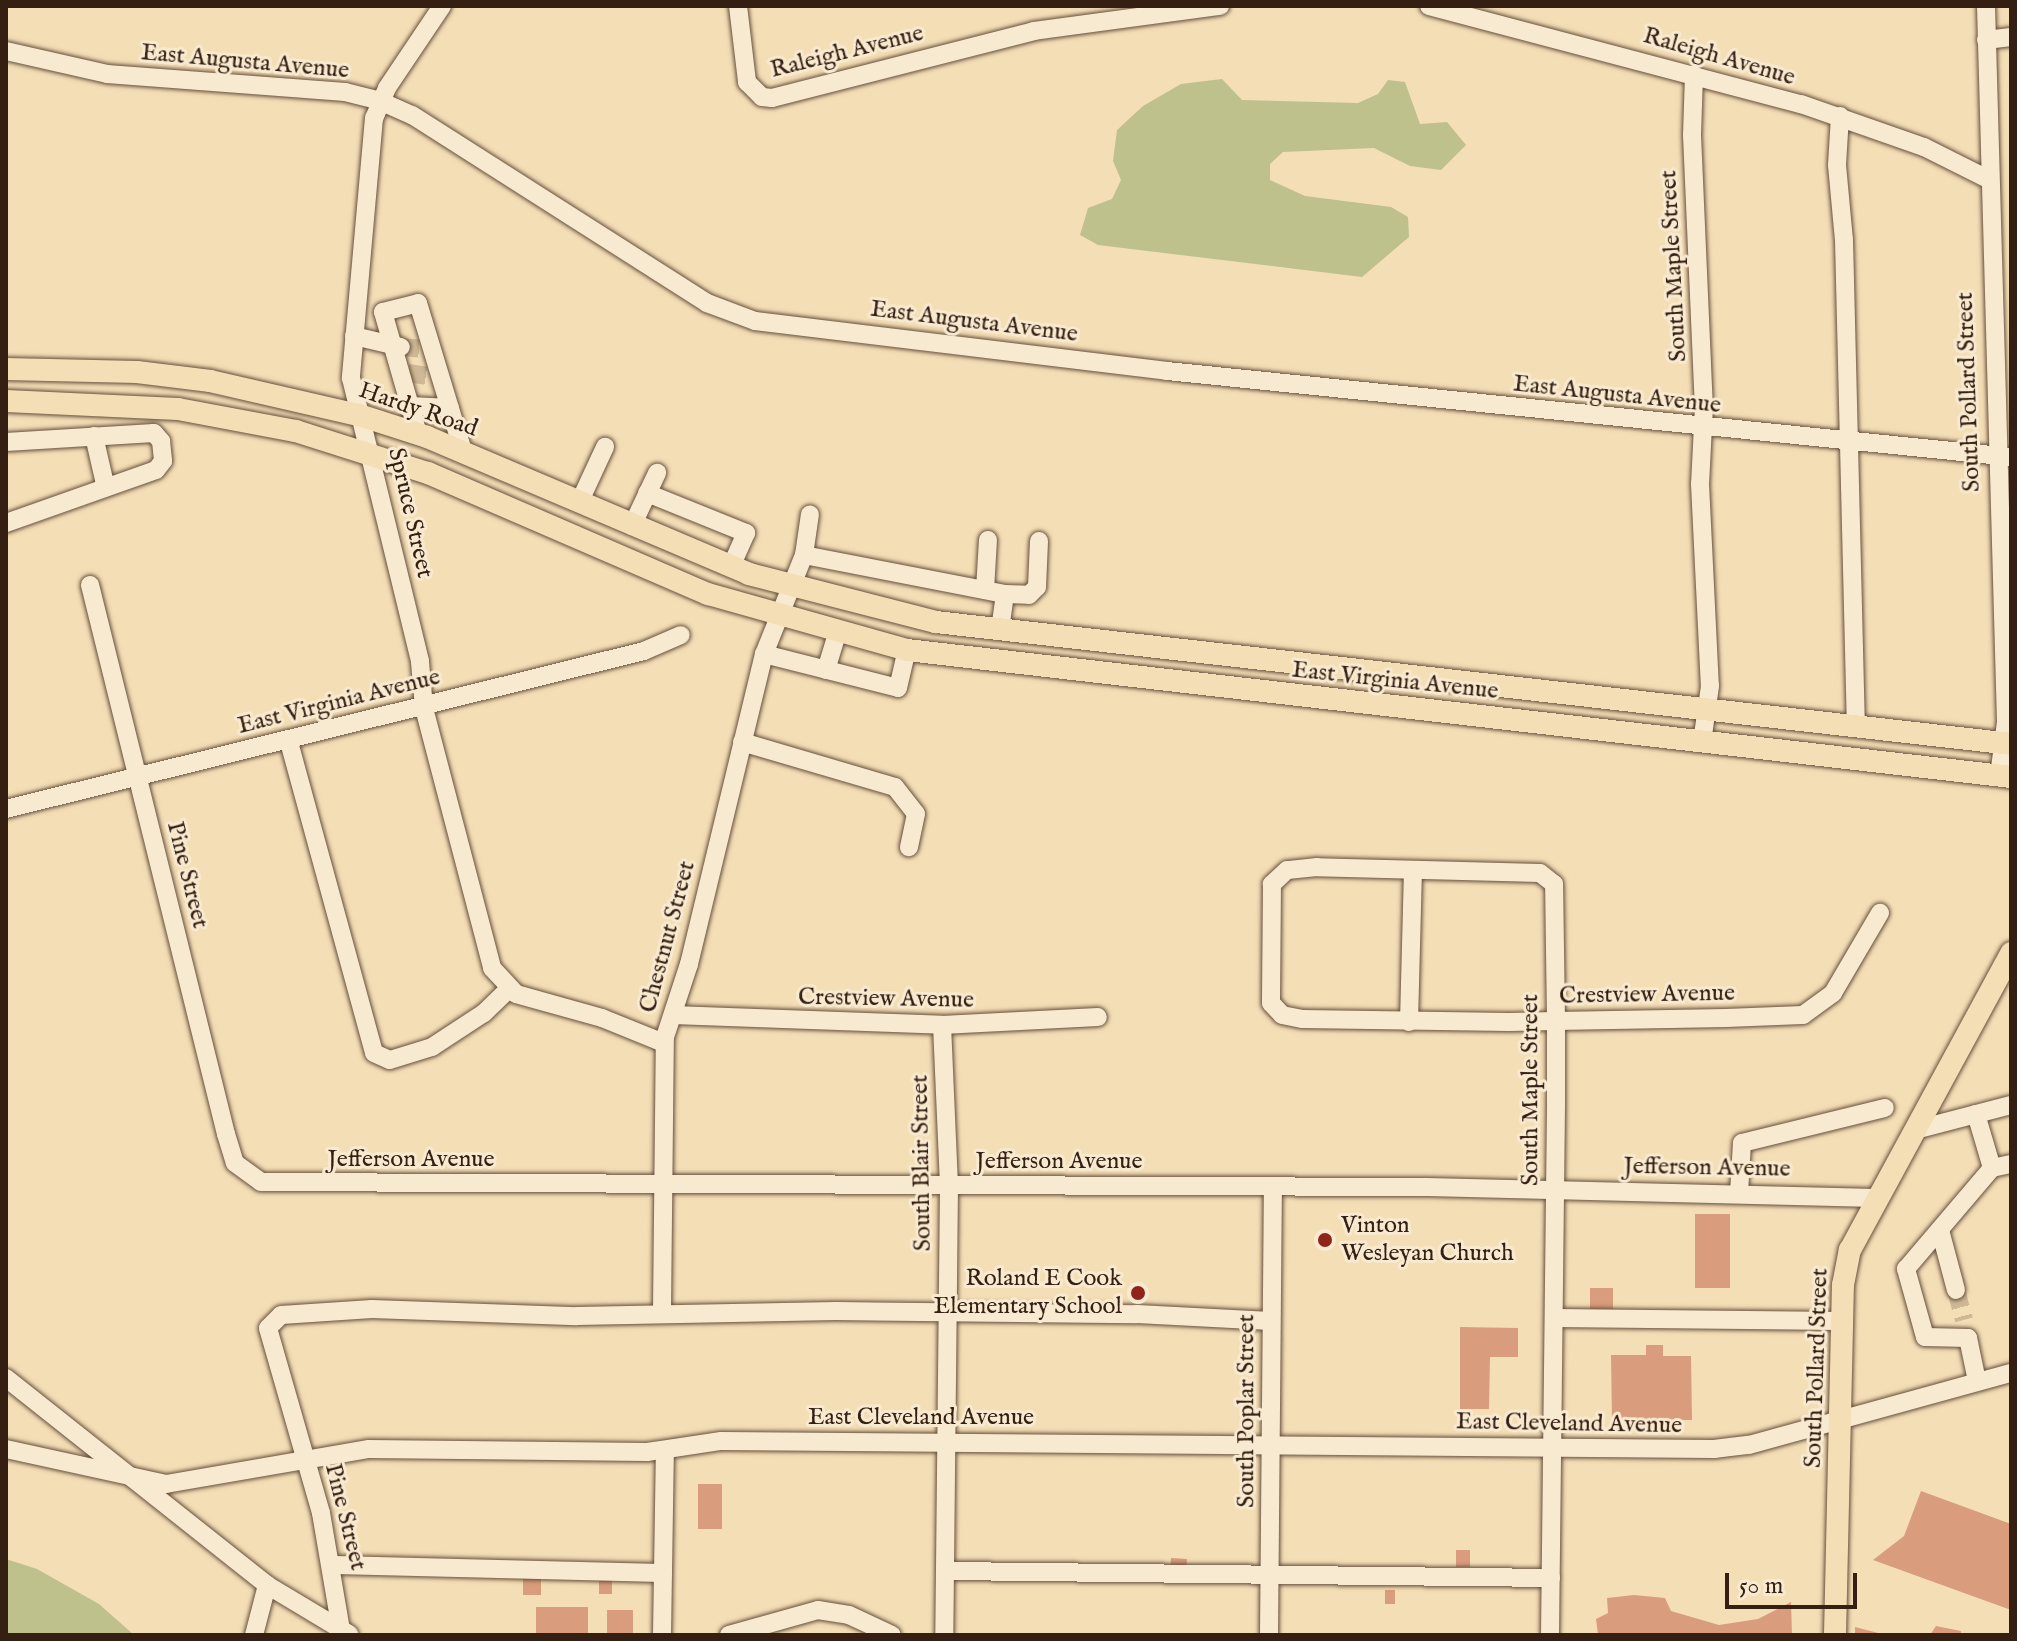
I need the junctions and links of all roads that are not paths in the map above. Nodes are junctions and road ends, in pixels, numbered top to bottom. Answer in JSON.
{"nodes":[{"id":1,"x":442,"y":6,"type":"edge"},
{"id":2,"x":738,"y":6,"type":"edge"},
{"id":3,"x":1220,"y":6,"type":"edge"},
{"id":4,"x":1429,"y":6,"type":"edge"},
{"id":5,"x":1986,"y":6,"type":"edge"},
{"id":6,"x":2011,"y":37,"type":"edge"},
{"id":7,"x":1986,"y":40,"type":"junction"},
{"id":8,"x":6,"y":51,"type":"edge"},
{"id":9,"x":1694,"y":75,"type":"junction"},
{"id":10,"x":380,"y":101,"type":"junction"},
{"id":11,"x":1840,"y":116,"type":"junction"},
{"id":12,"x":1988,"y":179,"type":"junction"},
{"id":13,"x":2011,"y":297,"type":"edge"},
{"id":14,"x":1992,"y":302,"type":"junction"},
{"id":15,"x":354,"y":336,"type":"junction"},
{"id":16,"x":397,"y":347,"type":"junction"},
{"id":17,"x":6,"y":369,"type":"edge"},
{"id":18,"x":6,"y":401,"type":"edge"},
{"id":19,"x":122,"y":404,"type":"junction"},
{"id":20,"x":410,"y":406,"type":"junction"},
{"id":21,"x":450,"y":408,"type":"junction"},
{"id":22,"x":359,"y":415,"type":"junction"},
{"id":23,"x":1701,"y":429,"type":"junction"},
{"id":24,"x":122,"y":434,"type":"junction"},
{"id":25,"x":418,"y":434,"type":"junction"},
{"id":26,"x":94,"y":436,"type":"junction"},
{"id":27,"x":6,"y":442,"type":"edge"},
{"id":28,"x":1848,"y":444,"type":"junction"},
{"id":29,"x":605,"y":447,"type":"dead end"},
{"id":30,"x":463,"y":451,"type":"junction"},
{"id":31,"x":372,"y":453,"type":"junction"},
{"id":32,"x":2004,"y":458,"type":"edge"},
{"id":33,"x":657,"y":473,"type":"dead end"},
{"id":34,"x":105,"y":484,"type":"junction"},
{"id":35,"x":647,"y":493,"type":"junction"},
{"id":36,"x":579,"y":503,"type":"junction"},
{"id":37,"x":810,"y":514,"type":"dead end"},
{"id":38,"x":6,"y":523,"type":"edge"},
{"id":39,"x":632,"y":526,"type":"junction"},
{"id":40,"x":988,"y":540,"type":"dead end"},
{"id":41,"x":1039,"y":541,"type":"dead end"},
{"id":42,"x":804,"y":555,"type":"junction"},
{"id":43,"x":731,"y":567,"type":"junction"},
{"id":44,"x":90,"y":585,"type":"dead end"},
{"id":45,"x":792,"y":587,"type":"junction"},
{"id":46,"x":985,"y":590,"type":"junction"},
{"id":47,"x":1005,"y":594,"type":"junction"},
{"id":48,"x":777,"y":617,"type":"junction"},
{"id":49,"x":2006,"y":622,"type":"edge"},
{"id":50,"x":1000,"y":630,"type":"junction"},
{"id":51,"x":837,"y":633,"type":"junction"},
{"id":52,"x":681,"y":635,"type":"dead end"},
{"id":53,"x":907,"y":650,"type":"junction"},
{"id":54,"x":764,"y":654,"type":"junction"},
{"id":55,"x":826,"y":670,"type":"junction"},
{"id":56,"x":424,"y":708,"type":"junction"},
{"id":57,"x":1707,"y":710,"type":"junction"},
{"id":58,"x":1856,"y":726,"type":"junction"},
{"id":59,"x":289,"y":742,"type":"junction"},
{"id":60,"x":742,"y":742,"type":"junction"},
{"id":61,"x":1702,"y":742,"type":"junction"},
{"id":62,"x":2008,"y":744,"type":"edge"},
{"id":63,"x":2005,"y":776,"type":"edge"},
{"id":64,"x":136,"y":777,"type":"junction"},
{"id":65,"x":6,"y":809,"type":"edge"},
{"id":66,"x":909,"y":847,"type":"dead end"},
{"id":67,"x":1413,"y":872,"type":"junction"},
{"id":68,"x":1880,"y":913,"type":"dead end"},
{"id":69,"x":2011,"y":953,"type":"edge"},
{"id":70,"x":508,"y":990,"type":"junction"},
{"id":71,"x":673,"y":1015,"type":"junction"},
{"id":72,"x":1098,"y":1017,"type":"dead end"},
{"id":73,"x":1556,"y":1021,"type":"junction"},
{"id":74,"x":1409,"y":1022,"type":"junction"},
{"id":75,"x":942,"y":1025,"type":"junction"},
{"id":76,"x":664,"y":1043,"type":"junction"},
{"id":77,"x":2011,"y":1105,"type":"edge"},
{"id":78,"x":1885,"y":1108,"type":"dead end"},
{"id":79,"x":1976,"y":1114,"type":"junction"},
{"id":80,"x":1915,"y":1130,"type":"junction"},
{"id":81,"x":2011,"y":1164,"type":"edge"},
{"id":82,"x":1992,"y":1168,"type":"junction"},
{"id":83,"x":243,"y":1173,"type":"joint"},
{"id":84,"x":664,"y":1182,"type":"junction"},
{"id":85,"x":949,"y":1186,"type":"junction"},
{"id":86,"x":1273,"y":1186,"type":"junction"},
{"id":87,"x":1555,"y":1189,"type":"junction"},
{"id":88,"x":1739,"y":1193,"type":"junction"},
{"id":89,"x":1877,"y":1198,"type":"junction"},
{"id":90,"x":1940,"y":1230,"type":"junction"},
{"id":91,"x":1956,"y":1290,"type":"tunnel mouth"},
{"id":92,"x":662,"y":1311,"type":"junction"},
{"id":93,"x":948,"y":1311,"type":"junction"},
{"id":94,"x":1554,"y":1318,"type":"junction"},
{"id":95,"x":1271,"y":1321,"type":"junction"},
{"id":96,"x":1842,"y":1321,"type":"junction"},
{"id":97,"x":2011,"y":1373,"type":"edge"},
{"id":98,"x":6,"y":1378,"type":"edge"},
{"id":99,"x":1977,"y":1381,"type":"junction"},
{"id":100,"x":1841,"y":1418,"type":"junction"},
{"id":101,"x":948,"y":1442,"type":"junction"},
{"id":102,"x":1269,"y":1445,"type":"junction"},
{"id":103,"x":1553,"y":1448,"type":"junction"},
{"id":104,"x":6,"y":1449,"type":"edge"},
{"id":105,"x":665,"y":1450,"type":"junction"},
{"id":106,"x":306,"y":1457,"type":"junction"},
{"id":107,"x":131,"y":1473,"type":"junction"},
{"id":108,"x":334,"y":1565,"type":"junction"},
{"id":109,"x":947,"y":1571,"type":"junction"},
{"id":110,"x":1270,"y":1572,"type":"junction"},
{"id":111,"x":663,"y":1573,"type":"junction"},
{"id":112,"x":1551,"y":1578,"type":"junction"},
{"id":113,"x":267,"y":1585,"type":"junction"},
{"id":114,"x":345,"y":1633,"type":"edge"},
{"id":115,"x":254,"y":1635,"type":"edge"},
{"id":116,"x":662,"y":1635,"type":"edge"},
{"id":117,"x":729,"y":1635,"type":"edge"},
{"id":118,"x":892,"y":1635,"type":"edge"},
{"id":119,"x":944,"y":1635,"type":"edge"},
{"id":120,"x":1269,"y":1635,"type":"edge"},
{"id":121,"x":1550,"y":1635,"type":"edge"},
{"id":122,"x":1835,"y":1635,"type":"edge"}],
"edges":[{"from":1,"to":10,"type":"street","name":"Spruce Street"},
{"from":2,"to":3,"type":"street","name":"Raleigh Avenue"},
{"from":4,"to":9,"type":"street","name":"Raleigh Avenue"},
{"from":5,"to":7,"type":"street","name":"South Pollard Street"},
{"from":6,"to":7,"type":"street"},
{"from":7,"to":12,"type":"street","name":"South Pollard Street"},
{"from":8,"to":10,"type":"street","name":"East Augusta Avenue"},
{"from":9,"to":11,"type":"street","name":"Raleigh Avenue"},
{"from":9,"to":23,"type":"street","name":"South Maple Street"},
{"from":10,"to":15,"type":"street","name":"Spruce Street"},
{"from":10,"to":23,"type":"street","name":"East Augusta Avenue"},
{"from":11,"to":12,"type":"street","name":"Raleigh Avenue"},
{"from":11,"to":28,"type":"street"},
{"from":12,"to":14,"type":"street","name":"South Pollard Street"},
{"from":13,"to":14,"type":"street"},
{"from":14,"to":32,"type":"street","name":"South Pollard Street"},
{"from":15,"to":16,"type":"street"},
{"from":15,"to":22,"type":"street","name":"Spruce Street"},
{"from":16,"to":20,"type":"street"},
{"from":16,"to":21,"type":"street"},
{"from":17,"to":22,"type":"main road","name":"Hardy Road"},
{"from":18,"to":19,"type":"main road"},
{"from":19,"to":24,"type":"street"},
{"from":19,"to":31,"type":"main road"},
{"from":20,"to":21,"type":"street"},
{"from":20,"to":25,"type":"street"},
{"from":21,"to":30,"type":"street"},
{"from":22,"to":25,"type":"main road","name":"Hardy Road"},
{"from":22,"to":31,"type":"street","name":"Spruce Street"},
{"from":23,"to":28,"type":"street","name":"East Augusta Avenue"},
{"from":23,"to":57,"type":"street","name":"South Maple Street"},
{"from":24,"to":26,"type":"street"},
{"from":24,"to":34,"type":"street"},
{"from":25,"to":30,"type":"main road","name":"Hardy Road"},
{"from":26,"to":27,"type":"street"},
{"from":26,"to":34,"type":"street"},
{"from":28,"to":32,"type":"street","name":"East Augusta Avenue"},
{"from":28,"to":58,"type":"street"},
{"from":29,"to":36,"type":"street"},
{"from":30,"to":36,"type":"main road","name":"Hardy Road"},
{"from":31,"to":48,"type":"main road"},
{"from":31,"to":56,"type":"street","name":"Spruce Street"},
{"from":32,"to":49,"type":"street","name":"South Pollard Street"},
{"from":33,"to":35,"type":"street"},
{"from":34,"to":38,"type":"street"},
{"from":35,"to":39,"type":"street"},
{"from":35,"to":43,"type":"street"},
{"from":36,"to":39,"type":"main road","name":"Hardy Road"},
{"from":37,"to":42,"type":"street","name":"Chestnut Street"},
{"from":39,"to":43,"type":"main road","name":"Hardy Road"},
{"from":40,"to":46,"type":"street"},
{"from":41,"to":47,"type":"street"},
{"from":42,"to":45,"type":"street","name":"Chestnut Street"},
{"from":42,"to":46,"type":"street"},
{"from":43,"to":45,"type":"main road","name":"Hardy Road"},
{"from":44,"to":64,"type":"street","name":"Pine Street"},
{"from":45,"to":48,"type":"street","name":"Chestnut Street"},
{"from":45,"to":50,"type":"main road","name":"East Virginia Avenue"},
{"from":46,"to":47,"type":"street"},
{"from":47,"to":50,"type":"street"},
{"from":48,"to":51,"type":"main road","name":"East Virginia Avenue"},
{"from":48,"to":54,"type":"street","name":"Chestnut Street"},
{"from":49,"to":62,"type":"street","name":"South Pollard Street"},
{"from":50,"to":57,"type":"main road","name":"East Virginia Avenue"},
{"from":51,"to":53,"type":"main road","name":"East Virginia Avenue"},
{"from":51,"to":55,"type":"street"},
{"from":52,"to":56,"type":"street","name":"East Virginia Avenue"},
{"from":53,"to":55,"type":"street"},
{"from":53,"to":61,"type":"main road","name":"East Virginia Avenue"},
{"from":54,"to":55,"type":"street"},
{"from":54,"to":60,"type":"street","name":"Chestnut Street"},
{"from":56,"to":59,"type":"street","name":"East Virginia Avenue"},
{"from":56,"to":70,"type":"street","name":"Spruce Street"},
{"from":57,"to":58,"type":"main road","name":"East Virginia Avenue"},
{"from":57,"to":61,"type":"street","name":"South Maple Street"},
{"from":58,"to":62,"type":"main road","name":"East Virginia Avenue"},
{"from":59,"to":64,"type":"street","name":"East Virginia Avenue"},
{"from":59,"to":70,"type":"street"},
{"from":60,"to":66,"type":"street"},
{"from":60,"to":71,"type":"street","name":"Chestnut Street"},
{"from":61,"to":63,"type":"main road","name":"East Virginia Avenue"},
{"from":62,"to":63,"type":"street","name":"South Pollard Street"},
{"from":64,"to":65,"type":"street","name":"East Virginia Avenue"},
{"from":64,"to":83,"type":"street","name":"Pine Street"},
{"from":67,"to":73,"type":"street","name":"South Maple Street"},
{"from":67,"to":74,"type":"street"},
{"from":67,"to":74,"type":"street","name":"Crestview Avenue"},
{"from":68,"to":73,"type":"street","name":"Crestview Avenue"},
{"from":69,"to":80,"type":"main road","name":"South Pollard Street"},
{"from":70,"to":76,"type":"street"},
{"from":71,"to":75,"type":"street","name":"Crestview Avenue"},
{"from":71,"to":76,"type":"street","name":"Chestnut Street"},
{"from":72,"to":75,"type":"street","name":"Crestview Avenue"},
{"from":73,"to":74,"type":"street","name":"Crestview Avenue"},
{"from":73,"to":87,"type":"street","name":"South Maple Street"},
{"from":75,"to":85,"type":"street","name":"South Blair Street"},
{"from":76,"to":84,"type":"street","name":"Chestnut Street"},
{"from":77,"to":79,"type":"street"},
{"from":78,"to":88,"type":"street"},
{"from":79,"to":80,"type":"street"},
{"from":79,"to":82,"type":"street"},
{"from":80,"to":89,"type":"main road","name":"South Pollard Street"},
{"from":81,"to":82,"type":"street"},
{"from":82,"to":90,"type":"street"},
{"from":83,"to":84,"type":"street","name":"Jefferson Avenue"},
{"from":84,"to":85,"type":"street","name":"Jefferson Avenue"},
{"from":84,"to":92,"type":"street","name":"Chestnut Street"},
{"from":85,"to":86,"type":"street","name":"Jefferson Avenue"},
{"from":85,"to":93,"type":"street","name":"South Blair Street"},
{"from":86,"to":87,"type":"street","name":"Jefferson Avenue"},
{"from":86,"to":95,"type":"street","name":"South Poplar Street"},
{"from":87,"to":88,"type":"street","name":"Jefferson Avenue"},
{"from":87,"to":94,"type":"street","name":"South Maple Street"},
{"from":88,"to":89,"type":"street","name":"Jefferson Avenue"},
{"from":89,"to":96,"type":"main road","name":"South Pollard Street"},
{"from":90,"to":91,"type":"street"},
{"from":90,"to":99,"type":"street"},
{"from":92,"to":93,"type":"street"},
{"from":92,"to":106,"type":"street","name":"Pine Street"},
{"from":93,"to":95,"type":"street"},
{"from":93,"to":101,"type":"street","name":"South Blair Street"},
{"from":94,"to":96,"type":"street"},
{"from":94,"to":103,"type":"street","name":"South Maple Street"},
{"from":95,"to":102,"type":"street","name":"South Poplar Street"},
{"from":96,"to":100,"type":"main road","name":"South Pollard Street"},
{"from":97,"to":99,"type":"street","name":"East Cleveland Avenue"},
{"from":98,"to":107,"type":"street"},
{"from":99,"to":100,"type":"street","name":"East Cleveland Avenue"},
{"from":100,"to":103,"type":"street","name":"East Cleveland Avenue"},
{"from":100,"to":122,"type":"main road","name":"South Pollard Street"},
{"from":101,"to":102,"type":"street","name":"East Cleveland Avenue"},
{"from":101,"to":105,"type":"street","name":"East Cleveland Avenue"},
{"from":101,"to":109,"type":"street","name":"South Blair Street"},
{"from":102,"to":103,"type":"street","name":"East Cleveland Avenue"},
{"from":102,"to":110,"type":"street","name":"South Poplar Street"},
{"from":103,"to":112,"type":"street","name":"South Maple Street"},
{"from":104,"to":107,"type":"street","name":"East Cleveland Avenue"},
{"from":105,"to":106,"type":"street","name":"East Cleveland Avenue"},
{"from":105,"to":111,"type":"street"},
{"from":106,"to":107,"type":"street","name":"East Cleveland Avenue"},
{"from":106,"to":108,"type":"street","name":"Pine Street"},
{"from":107,"to":113,"type":"street"},
{"from":108,"to":111,"type":"street"},
{"from":108,"to":114,"type":"street","name":"Pine Street"},
{"from":109,"to":110,"type":"street"},
{"from":109,"to":119,"type":"street","name":"South Blair Street"},
{"from":110,"to":112,"type":"street"},
{"from":110,"to":120,"type":"street","name":"South Poplar Street"},
{"from":111,"to":116,"type":"street"},
{"from":112,"to":121,"type":"street","name":"South Maple Street"},
{"from":113,"to":114,"type":"street"},
{"from":113,"to":115,"type":"street"},
{"from":117,"to":118,"type":"street"}]}
